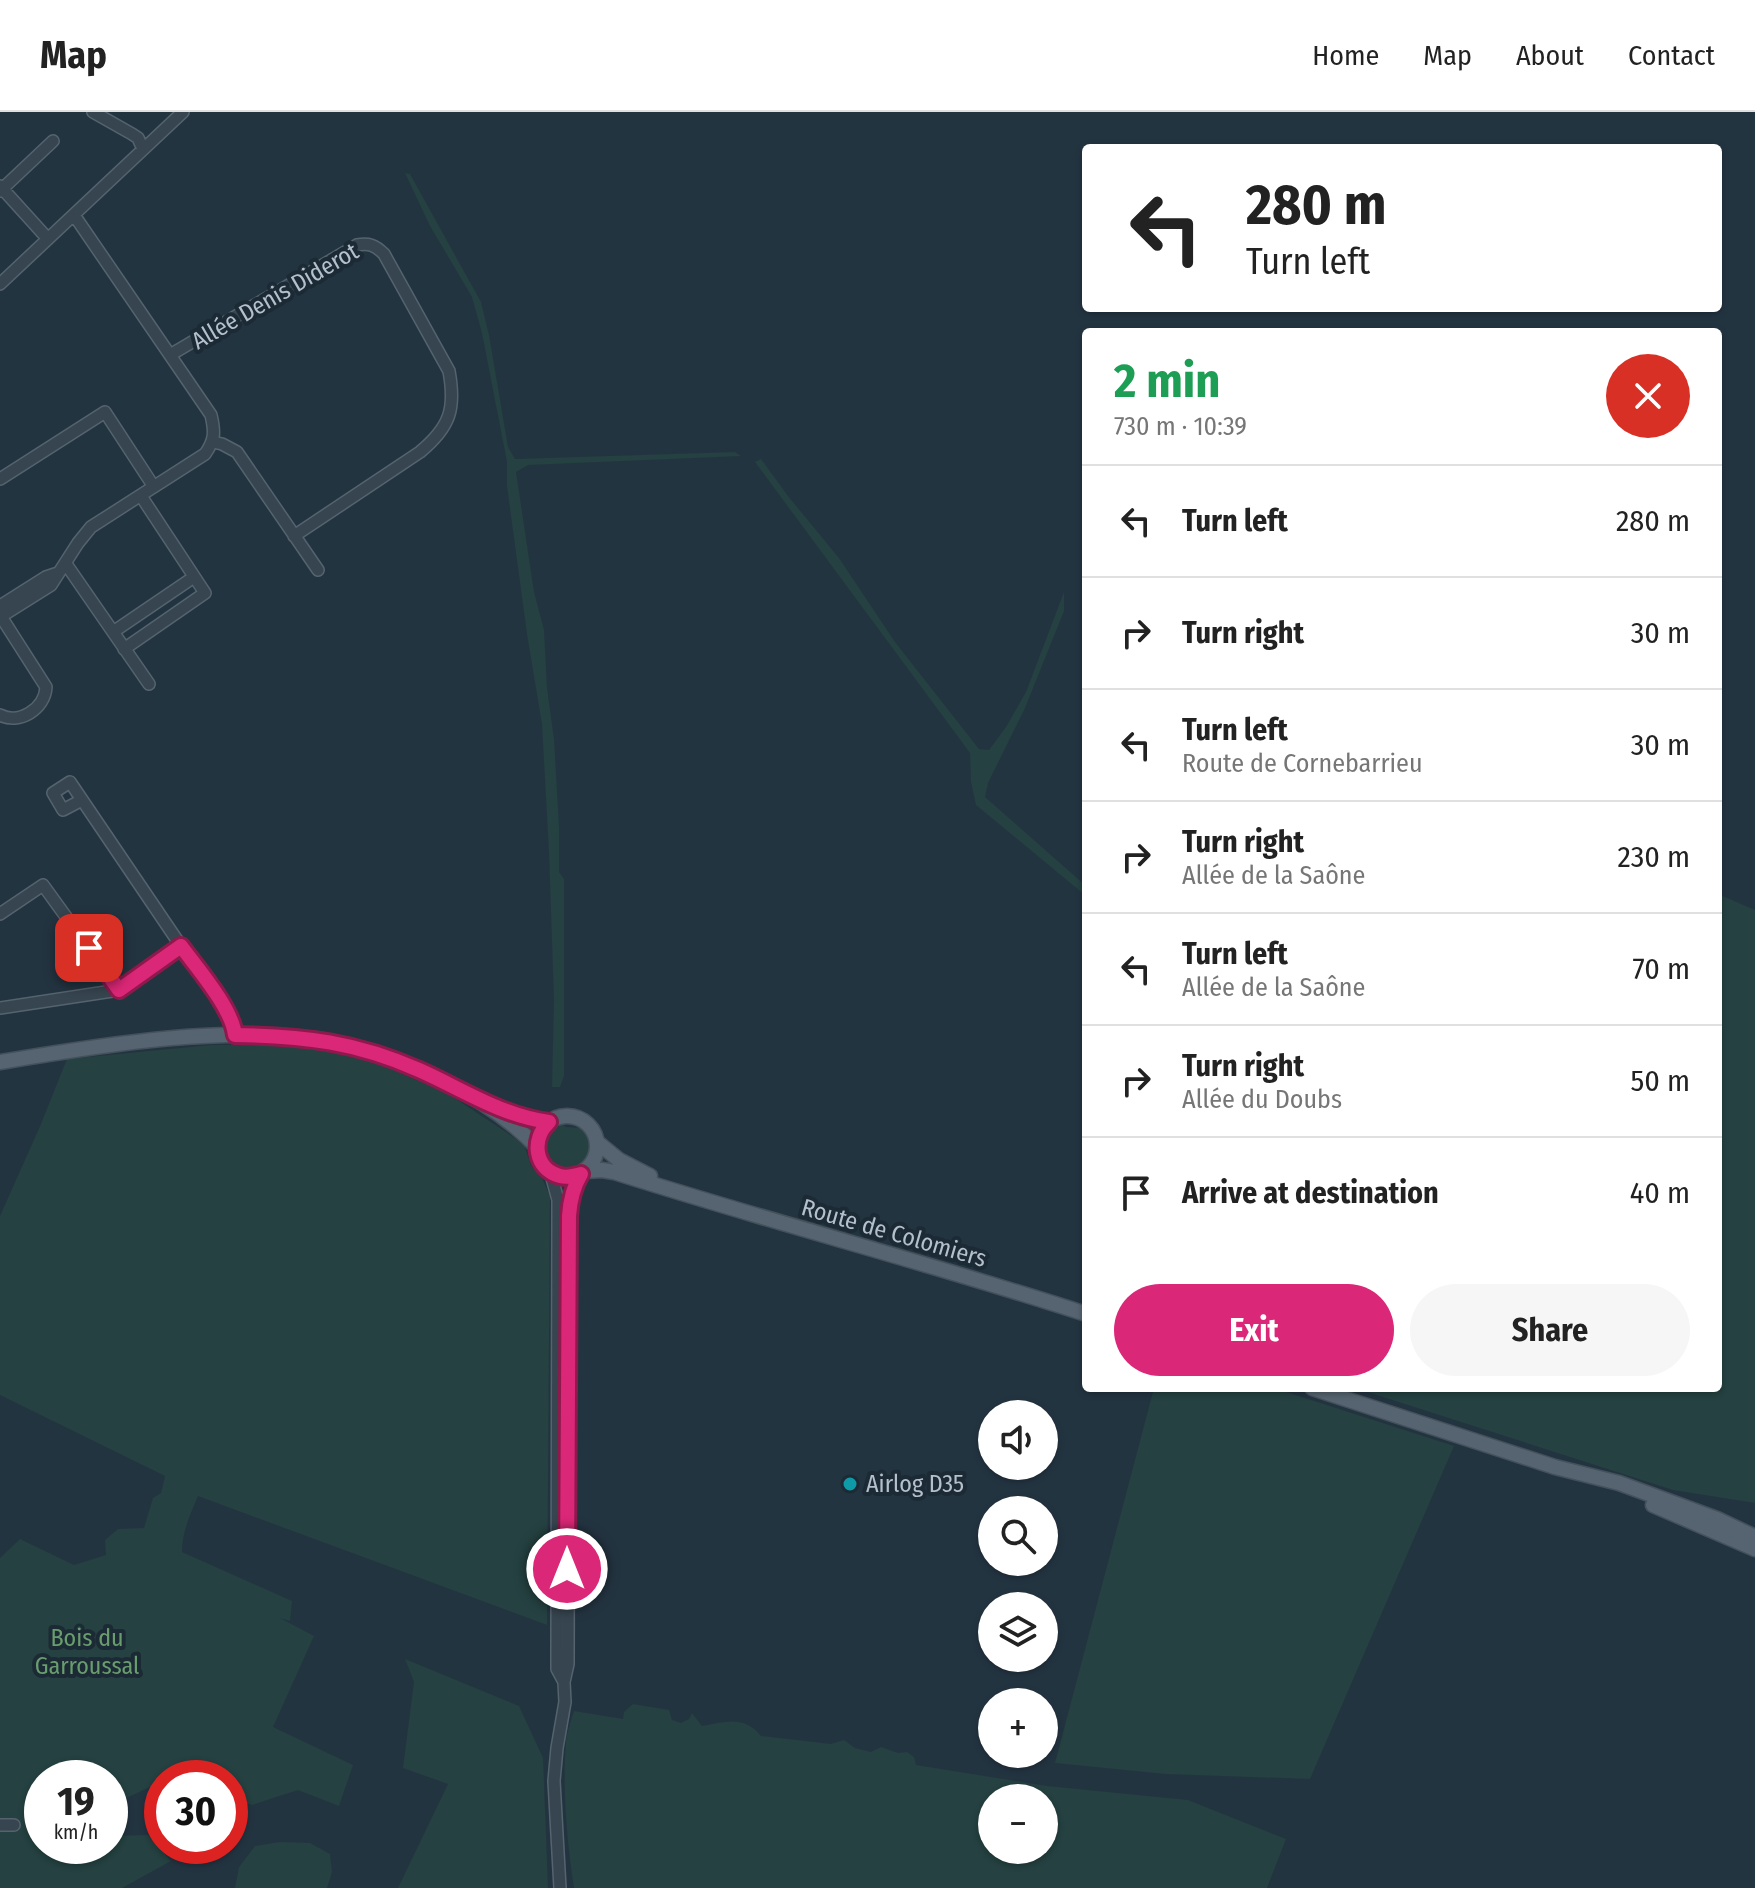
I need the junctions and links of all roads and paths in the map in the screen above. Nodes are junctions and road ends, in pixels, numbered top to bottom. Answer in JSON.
{"nodes":[{"id":1,"x":93,"y":112,"type":"edge"},
{"id":2,"x":183,"y":112,"type":"edge"},
{"id":3,"x":53,"y":141,"type":"dead end"},
{"id":4,"x":143,"y":149,"type":"junction"},
{"id":5,"x":1,"y":189,"type":"edge"},
{"id":6,"x":74,"y":215,"type":"junction"},
{"id":7,"x":48,"y":239,"type":"junction"},
{"id":8,"x":0,"y":284,"type":"edge"},
{"id":9,"x":170,"y":355,"type":"junction"},
{"id":10,"x":213,"y":442,"type":"junction"},
{"id":11,"x":0,"y":479,"type":"edge"},
{"id":12,"x":154,"y":487,"type":"junction"},
{"id":13,"x":141,"y":496,"type":"junction"},
{"id":14,"x":294,"y":536,"type":"junction"},
{"id":15,"x":62,"y":568,"type":"junction"},
{"id":16,"x":318,"y":570,"type":"dead end"},
{"id":17,"x":194,"y":577,"type":"junction"},
{"id":18,"x":0,"y":606,"type":"edge"},
{"id":19,"x":0,"y":616,"type":"edge"},
{"id":20,"x":113,"y":632,"type":"junction"},
{"id":21,"x":124,"y":649,"type":"junction"},
{"id":22,"x":149,"y":684,"type":"dead end"},
{"id":23,"x":0,"y":715,"type":"edge"},
{"id":24,"x":82,"y":800,"type":"dead end"},
{"id":25,"x":0,"y":914,"type":"edge"},
{"id":26,"x":181,"y":946,"type":"junction"},
{"id":27,"x":119,"y":990,"type":"junction"},
{"id":28,"x":0,"y":1008,"type":"edge"},
{"id":29,"x":225,"y":1010,"type":"junction"},
{"id":30,"x":235,"y":1035,"type":"junction"},
{"id":31,"x":217,"y":1036,"type":"junction"},
{"id":32,"x":0,"y":1062,"type":"edge"},
{"id":33,"x":473,"y":1097,"type":"junction"},
{"id":34,"x":549,"y":1122,"type":"junction"},
{"id":35,"x":597,"y":1142,"type":"junction"},
{"id":36,"x":537,"y":1147,"type":"junction"},
{"id":37,"x":550,"y":1171,"type":"junction"},
{"id":38,"x":583,"y":1172,"type":"junction"},
{"id":39,"x":689,"y":1196,"type":"junction"},
{"id":40,"x":1082,"y":1313,"type":"edge"},
{"id":41,"x":1324,"y":1392,"type":"edge"},
{"id":42,"x":1555,"y":1467,"type":"junction"},
{"id":43,"x":1755,"y":1537,"type":"edge"},
{"id":44,"x":1755,"y":1549,"type":"edge"},
{"id":45,"x":564,"y":1682,"type":"junction"},
{"id":46,"x":0,"y":1825,"type":"edge"},
{"id":47,"x":14,"y":1825,"type":"dead end"},
{"id":48,"x":560,"y":1888,"type":"edge"}],
"edges":[{"from":1,"to":4,"type":"street"},
{"from":2,"to":4,"type":"street"},
{"from":3,"to":5,"type":"street"},
{"from":4,"to":6,"type":"street"},
{"from":5,"to":7,"type":"street"},
{"from":6,"to":7,"type":"street"},
{"from":6,"to":9,"type":"street"},
{"from":7,"to":8,"type":"street"},
{"from":9,"to":10,"type":"street"},
{"from":9,"to":14,"type":"street","name":"Allée Denis Diderot"},
{"from":10,"to":12,"type":"street"},
{"from":10,"to":14,"type":"street"},
{"from":11,"to":12,"type":"street"},
{"from":12,"to":13,"type":"street"},
{"from":13,"to":15,"type":"street"},
{"from":13,"to":17,"type":"street"},
{"from":14,"to":16,"type":"street"},
{"from":15,"to":18,"type":"street"},
{"from":15,"to":19,"type":"street"},
{"from":15,"to":20,"type":"street"},
{"from":17,"to":20,"type":"street"},
{"from":17,"to":21,"type":"street"},
{"from":19,"to":23,"type":"street"},
{"from":20,"to":21,"type":"street"},
{"from":21,"to":22,"type":"street"},
{"from":24,"to":26,"type":"street"},
{"from":25,"to":27,"type":"street"},
{"from":26,"to":27,"type":"street"},
{"from":26,"to":29,"type":"street"},
{"from":27,"to":28,"type":"street"},
{"from":29,"to":30,"type":"street"},
{"from":29,"to":31,"type":"street"},
{"from":30,"to":31,"type":"main road"},
{"from":30,"to":33,"type":"main road"},
{"from":31,"to":32,"type":"main road"},
{"from":33,"to":34,"type":"main road"},
{"from":33,"to":36,"type":"main road"},
{"from":34,"to":35,"type":"main road"},
{"from":34,"to":36,"type":"main road"},
{"from":35,"to":38,"type":"main road"},
{"from":35,"to":39,"type":"main road","name":"Route de Colomiers"},
{"from":36,"to":37,"type":"main road"},
{"from":37,"to":38,"type":"main road"},
{"from":37,"to":45,"type":"street"},
{"from":38,"to":39,"type":"main road","name":"Route de Colomiers"},
{"from":38,"to":45,"type":"street"},
{"from":39,"to":40,"type":"main road","name":"Route de Colomiers"},
{"from":41,"to":42,"type":"main road"},
{"from":42,"to":43,"type":"main road"},
{"from":42,"to":44,"type":"main road"},
{"from":45,"to":48,"type":"street"},
{"from":46,"to":47,"type":"street"}]}
